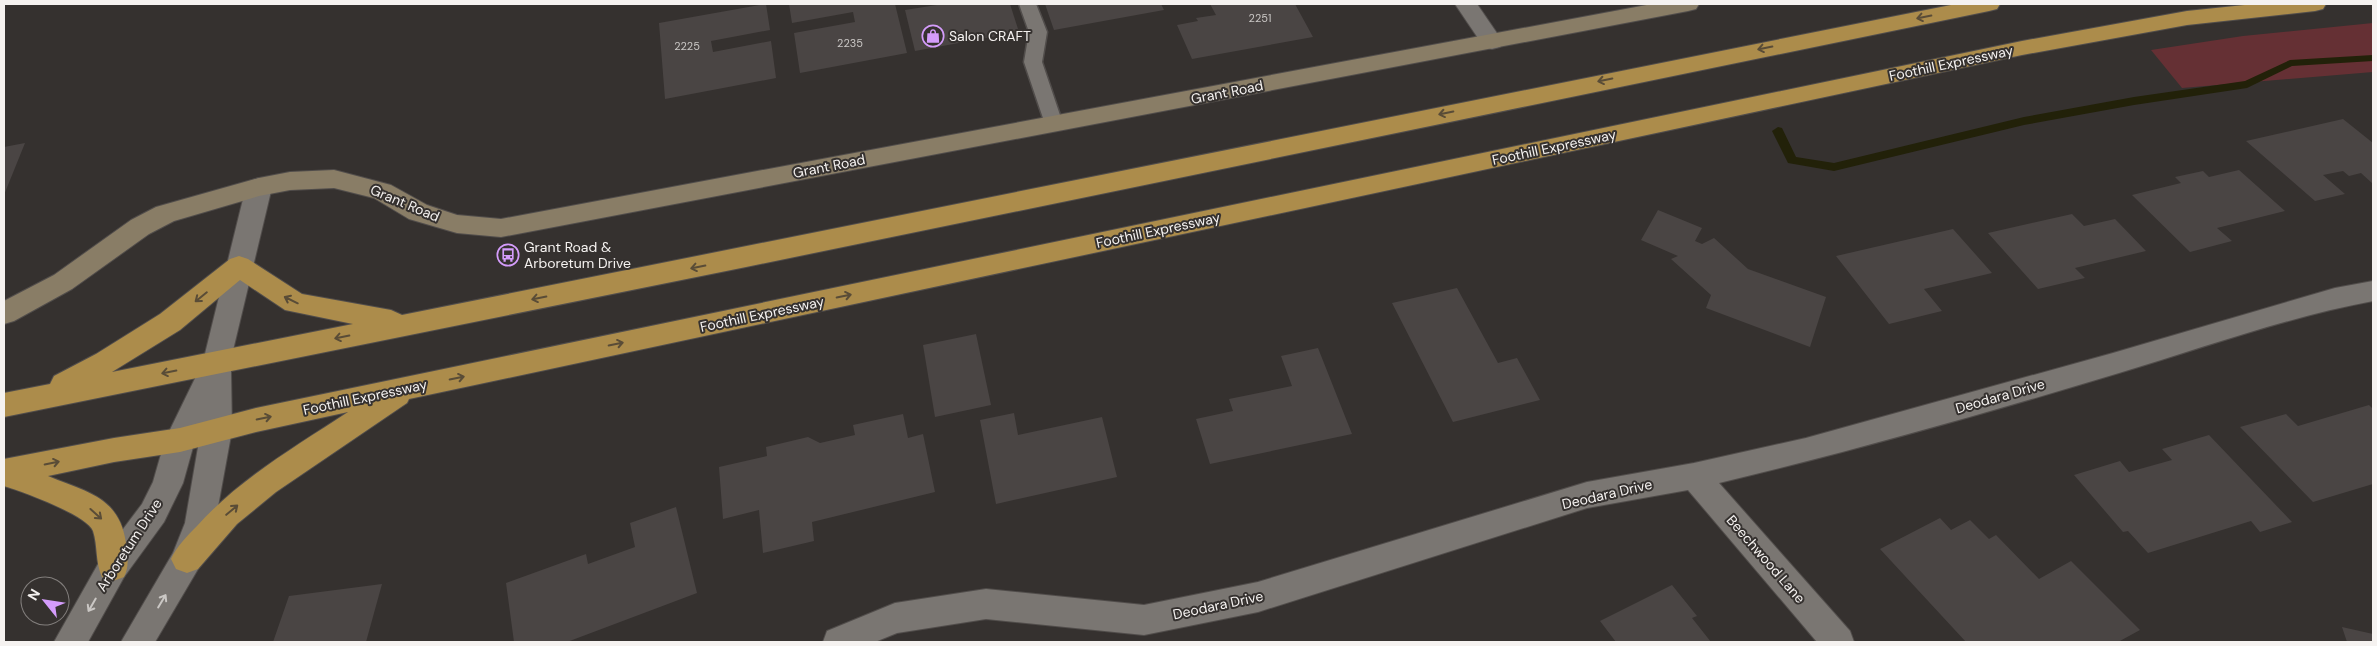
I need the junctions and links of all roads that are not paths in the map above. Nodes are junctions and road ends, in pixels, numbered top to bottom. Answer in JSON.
{"nodes":[{"id":1,"x":1028,"y":4,"type":"edge"},
{"id":2,"x":1466,"y":4,"type":"edge"},
{"id":3,"x":1688,"y":4,"type":"edge"},
{"id":4,"x":1989,"y":4,"type":"edge"},
{"id":5,"x":2315,"y":4,"type":"edge"},
{"id":6,"x":1492,"y":42,"type":"junction"},
{"id":7,"x":1054,"y":124,"type":"junction"},
{"id":8,"x":259,"y":187,"type":"junction"},
{"id":9,"x":239,"y":266,"type":"junction"},
{"id":10,"x":2373,"y":291,"type":"edge"},
{"id":11,"x":4,"y":314,"type":"edge"},
{"id":12,"x":407,"y":324,"type":"junction"},
{"id":13,"x":217,"y":362,"type":"junction"},
{"id":14,"x":407,"y":388,"type":"junction"},
{"id":15,"x":38,"y":398,"type":"junction"},
{"id":16,"x":4,"y":405,"type":"edge"},
{"id":17,"x":217,"y":430,"type":"junction"},
{"id":18,"x":180,"y":440,"type":"junction"},
{"id":19,"x":4,"y":473,"type":"edge"},
{"id":20,"x":1694,"y":476,"type":"junction"},
{"id":21,"x":187,"y":559,"type":"junction"},
{"id":22,"x":114,"y":567,"type":"junction"},
{"id":23,"x":70,"y":642,"type":"edge"},
{"id":24,"x":137,"y":642,"type":"edge"},
{"id":25,"x":839,"y":642,"type":"edge"},
{"id":26,"x":1838,"y":642,"type":"edge"}],
"edges":[{"from":1,"to":7,"type":"lane"},
{"from":2,"to":6,"type":"street"},
{"from":3,"to":6,"type":"street","name":"Grant Road"},
{"from":4,"to":12,"type":"highway","one_way":true},
{"from":14,"to":5,"type":"highway","name":"Foothill Expressway","one_way":true},
{"from":6,"to":7,"type":"street","name":"Grant Road"},
{"from":7,"to":8,"type":"street","name":"Grant Road"},
{"from":8,"to":9,"type":"street","name":"Arboretum Drive"},
{"from":8,"to":11,"type":"street","name":"Grant Road"},
{"from":12,"to":9,"type":"highway","one_way":true},
{"from":9,"to":13,"type":"street","name":"Arboretum Drive"},
{"from":9,"to":15,"type":"highway","one_way":true},
{"from":10,"to":20,"type":"street","name":"Deodara Drive"},
{"from":12,"to":13,"type":"highway","one_way":true},
{"from":13,"to":15,"type":"highway","one_way":true},
{"from":13,"to":17,"type":"street","name":"Arboretum Drive"},
{"from":13,"to":18,"type":"street","name":"Arboretum Drive"},
{"from":17,"to":14,"type":"highway","name":"Foothill Expressway","one_way":true},
{"from":21,"to":14,"type":"highway","one_way":true},
{"from":15,"to":16,"type":"highway"},
{"from":17,"to":18,"type":"highway","name":"Foothill Expressway"},
{"from":17,"to":21,"type":"street","name":"Arboretum Drive"},
{"from":19,"to":18,"type":"highway","name":"Foothill Expressway","one_way":true},
{"from":18,"to":22,"type":"street","name":"Arboretum Drive"},
{"from":19,"to":22,"type":"highway","one_way":true},
{"from":20,"to":25,"type":"street","name":"Deodara Drive"},
{"from":20,"to":26,"type":"street","name":"Beechwood Lane"},
{"from":24,"to":21,"type":"street","name":"Arboretum Drive","one_way":true},
{"from":22,"to":23,"type":"street","name":"Arboretum Drive","one_way":true}]}
